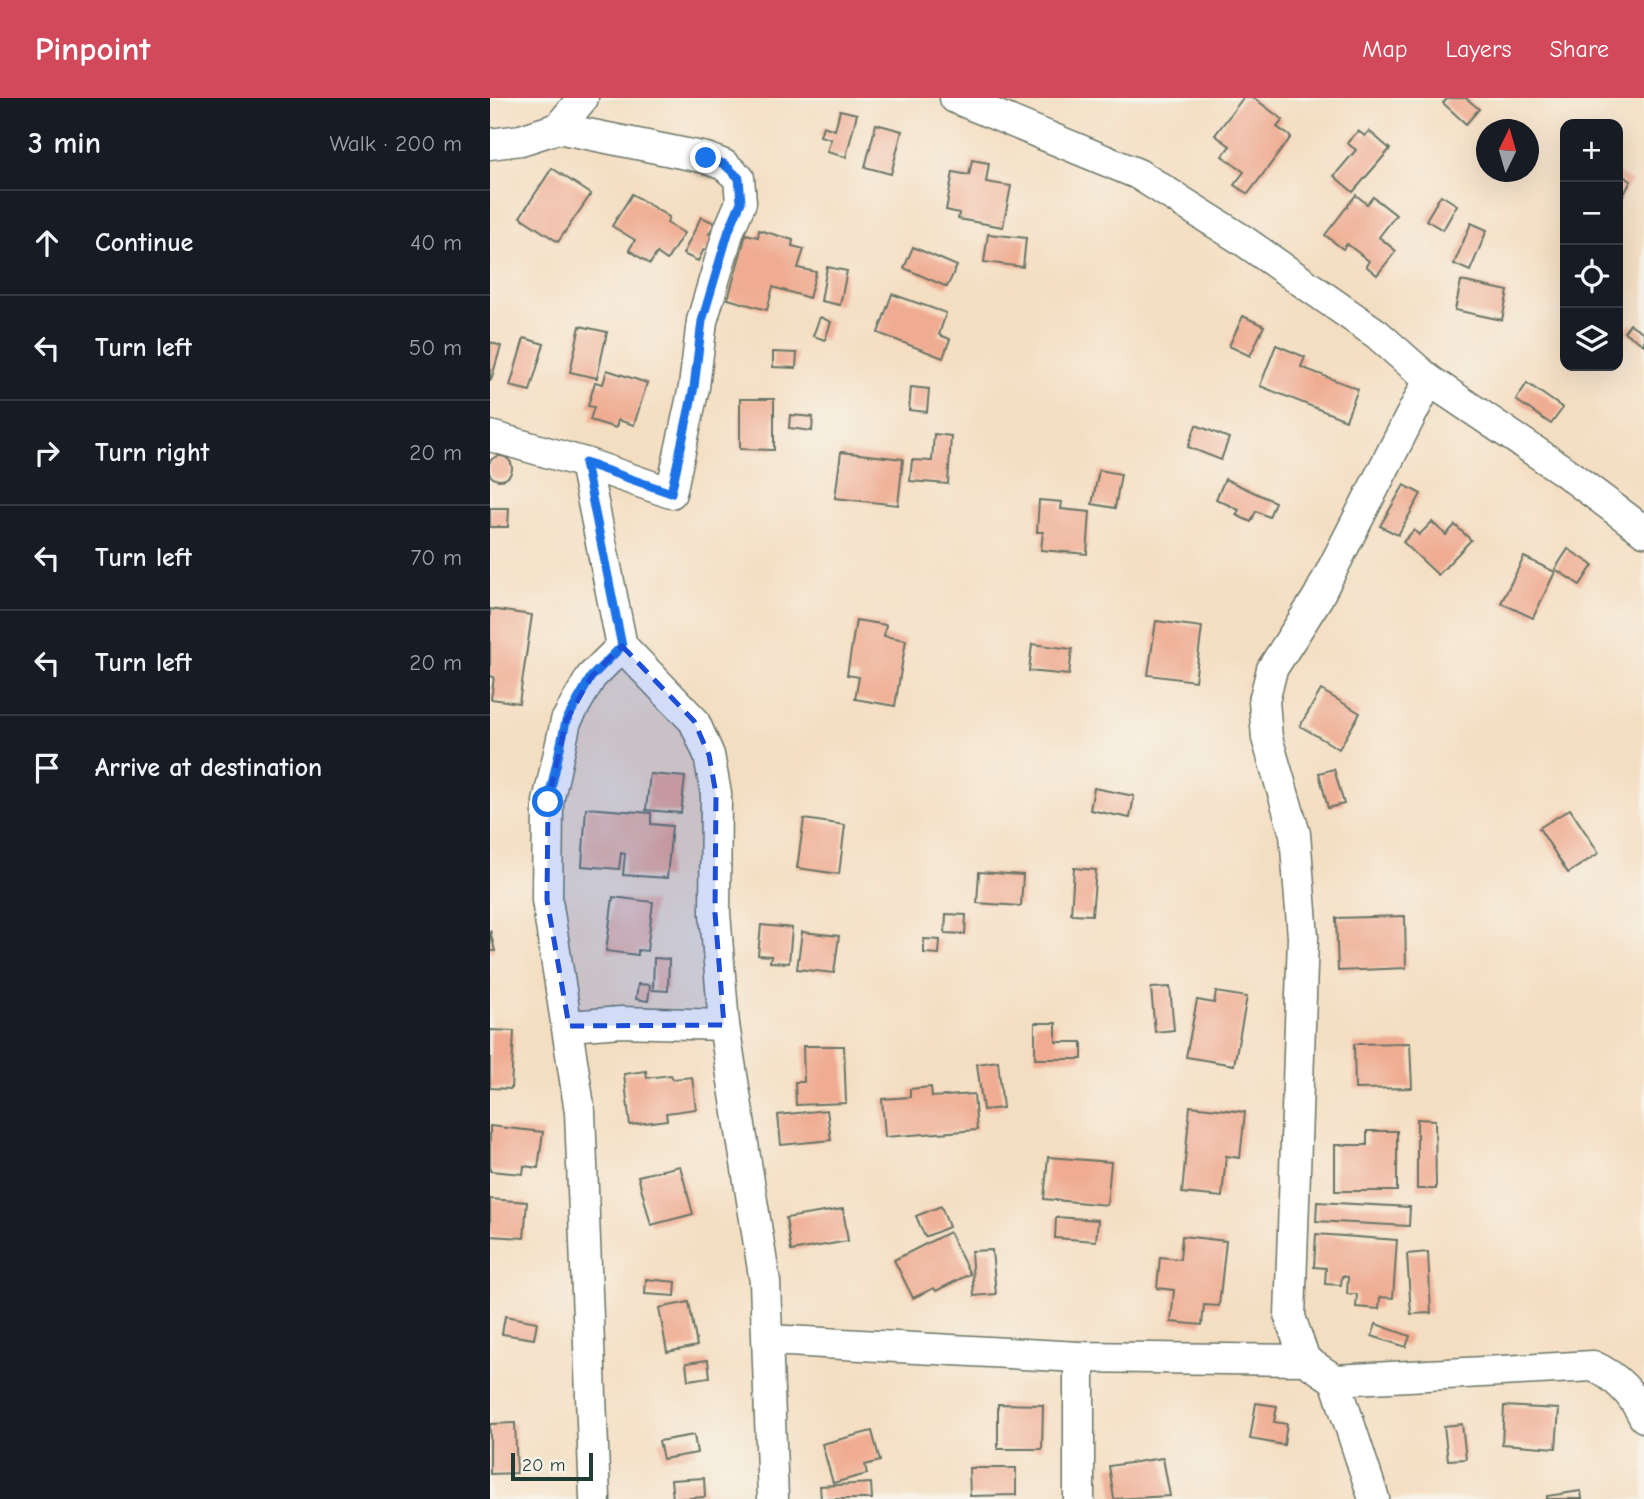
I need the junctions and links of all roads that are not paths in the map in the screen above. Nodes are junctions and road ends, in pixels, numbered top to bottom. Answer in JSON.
{"nodes":[{"id":1,"x":583,"y":98,"type":"edge"},
{"id":2,"x":954,"y":98,"type":"edge"},
{"id":3,"x":558,"y":128,"type":"junction"},
{"id":4,"x":490,"y":144,"type":"edge"},
{"id":5,"x":1429,"y":380,"type":"junction"},
{"id":6,"x":490,"y":436,"type":"edge"},
{"id":7,"x":585,"y":463,"type":"junction"},
{"id":8,"x":1644,"y":531,"type":"edge"},
{"id":9,"x":622,"y":646,"type":"junction"},
{"id":10,"x":724,"y":1025,"type":"junction"},
{"id":11,"x":569,"y":1026,"type":"junction"},
{"id":12,"x":769,"y":1340,"type":"junction"},
{"id":13,"x":1079,"y":1357,"type":"junction"},
{"id":14,"x":1305,"y":1360,"type":"junction"},
{"id":15,"x":1335,"y":1380,"type":"junction"},
{"id":16,"x":1644,"y":1417,"type":"edge"},
{"id":17,"x":595,"y":1499,"type":"edge"},
{"id":18,"x":773,"y":1499,"type":"edge"},
{"id":19,"x":1079,"y":1499,"type":"edge"},
{"id":20,"x":1374,"y":1499,"type":"edge"}],
"edges":[{"from":1,"to":3,"type":"street"},
{"from":2,"to":5,"type":"street"},
{"from":3,"to":4,"type":"street"},
{"from":3,"to":7,"type":"street"},
{"from":5,"to":8,"type":"street"},
{"from":5,"to":14,"type":"street"},
{"from":6,"to":7,"type":"street"},
{"from":7,"to":9,"type":"street"},
{"from":9,"to":10,"type":"street"},
{"from":9,"to":11,"type":"street"},
{"from":10,"to":11,"type":"street"},
{"from":10,"to":12,"type":"street"},
{"from":11,"to":17,"type":"street"},
{"from":12,"to":13,"type":"street"},
{"from":12,"to":18,"type":"street"},
{"from":13,"to":14,"type":"street"},
{"from":13,"to":19,"type":"street"},
{"from":14,"to":15,"type":"street"},
{"from":15,"to":16,"type":"street"},
{"from":15,"to":20,"type":"street"}]}
